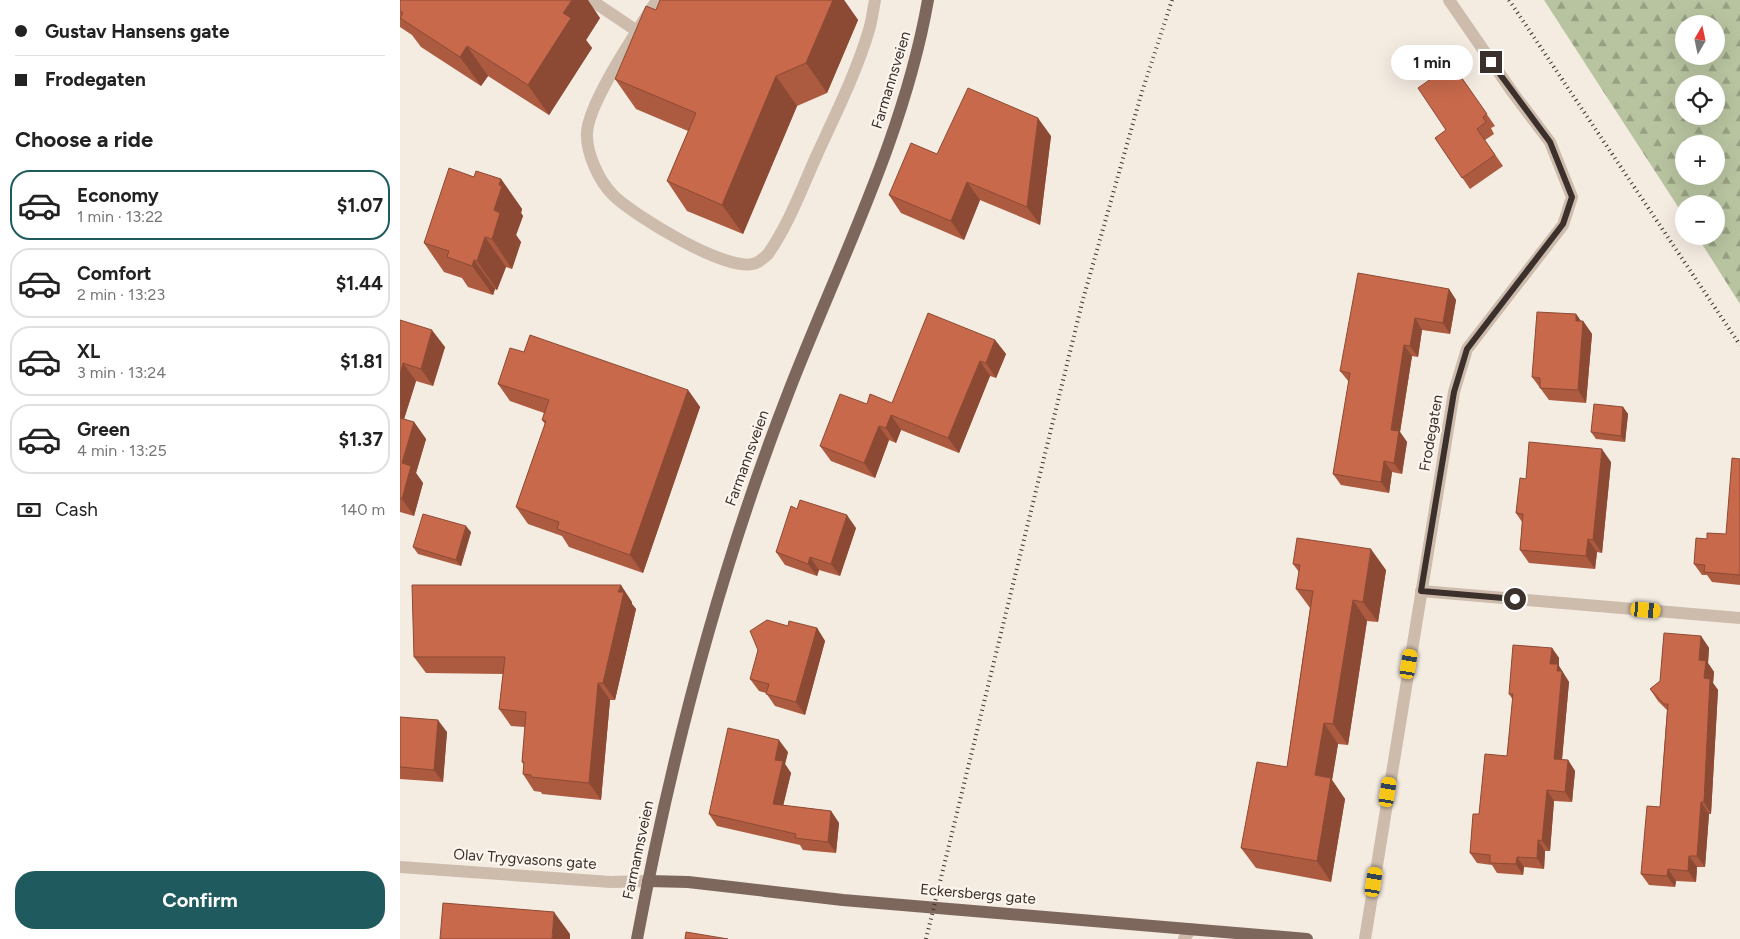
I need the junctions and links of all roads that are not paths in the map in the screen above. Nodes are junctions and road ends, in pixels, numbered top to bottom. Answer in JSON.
{"nodes":[{"id":1,"x":592,"y":0,"type":"edge"},
{"id":2,"x":657,"y":0,"type":"edge"},
{"id":3,"x":875,"y":0,"type":"edge"},
{"id":4,"x":928,"y":0,"type":"edge"},
{"id":5,"x":1449,"y":0,"type":"edge"},
{"id":6,"x":637,"y":31,"type":"junction"},
{"id":7,"x":1421,"y":591,"type":"junction"},
{"id":8,"x":1740,"y":618,"type":"edge"},
{"id":9,"x":400,"y":866,"type":"edge"},
{"id":10,"x":648,"y":882,"type":"junction"},
{"id":11,"x":1188,"y":934,"type":"edge"},
{"id":12,"x":637,"y":939,"type":"edge"},
{"id":13,"x":1307,"y":939,"type":"edge"},
{"id":14,"x":1365,"y":939,"type":"edge"}],
"edges":[{"from":1,"to":6,"type":"street"},
{"from":2,"to":6,"type":"street"},
{"from":3,"to":6,"type":"street"},
{"from":4,"to":10,"type":"main road","name":"Farmannsveien"},
{"from":5,"to":7,"type":"street","name":"Frodegaten"},
{"from":7,"to":8,"type":"street"},
{"from":7,"to":14,"type":"street","name":"Frodegaten"},
{"from":9,"to":10,"type":"street","name":"Olav Trygvasons gate"},
{"from":10,"to":11,"type":"main road","name":"Eckersbergs gate"},
{"from":10,"to":12,"type":"main road","name":"Farmannsveien"},
{"from":11,"to":13,"type":"main road","name":"Eckersbergs gate"}]}
